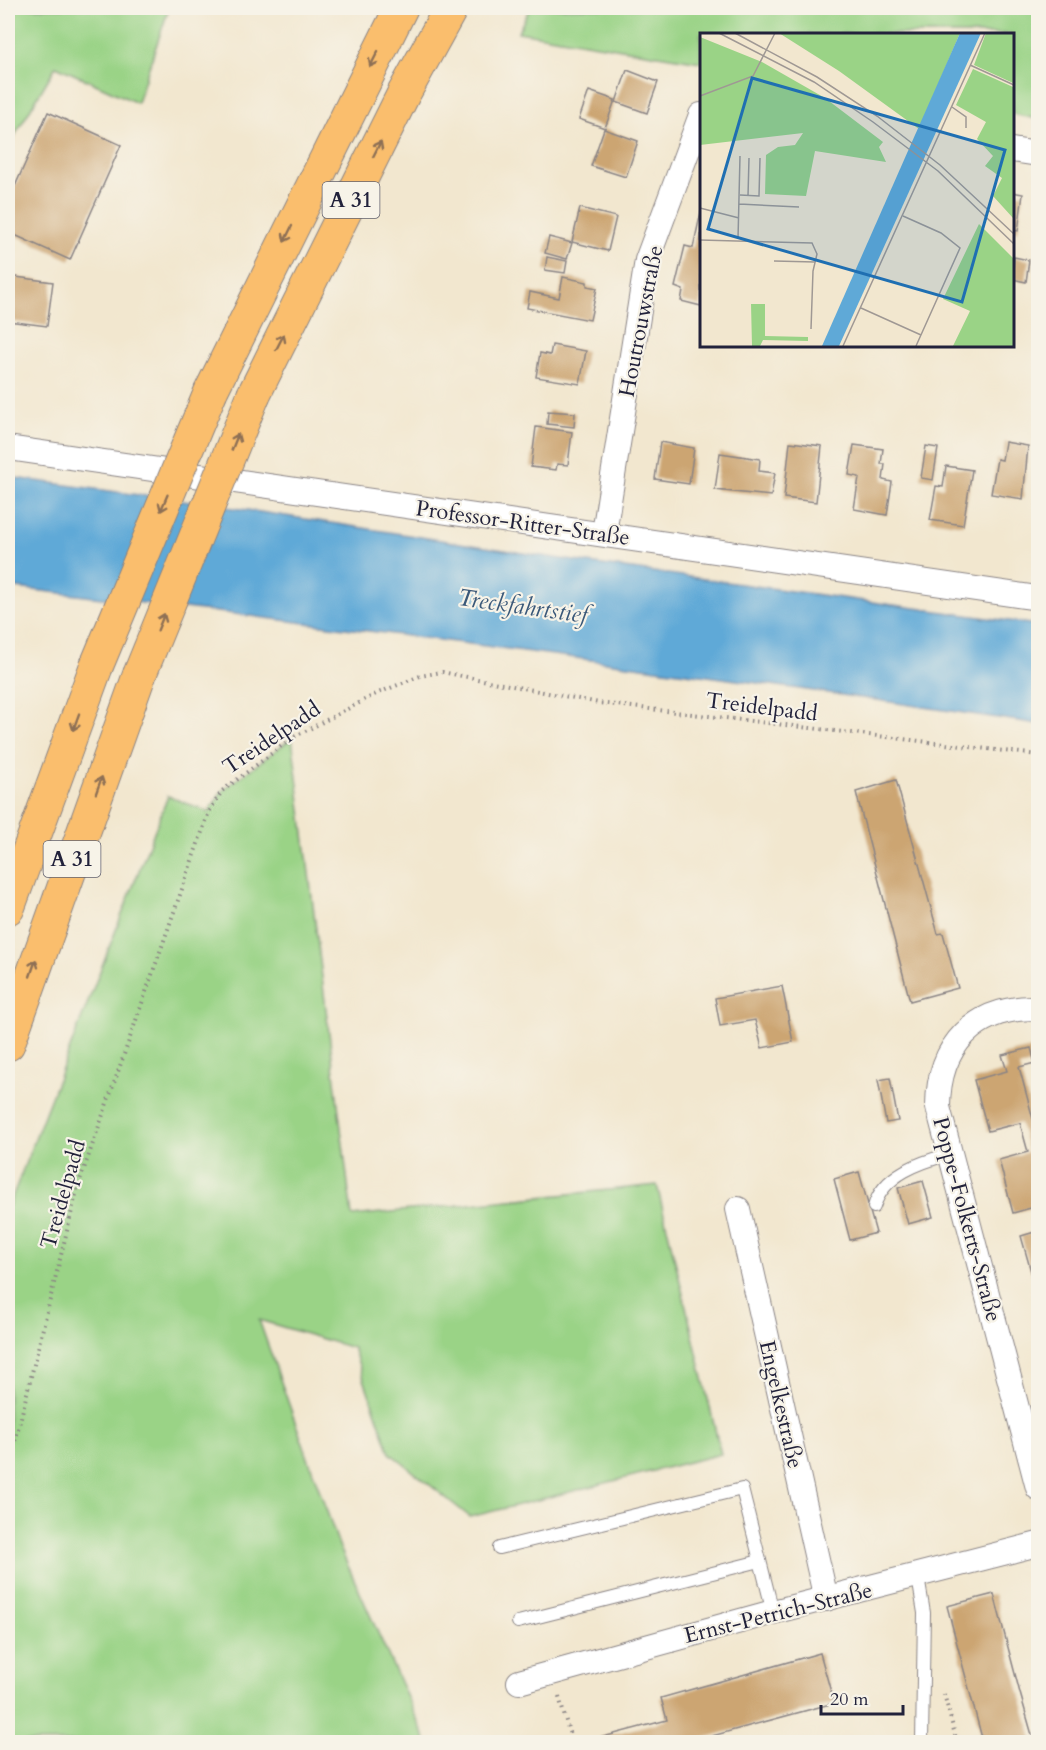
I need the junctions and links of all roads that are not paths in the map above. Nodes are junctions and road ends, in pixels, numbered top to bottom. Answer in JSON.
{"nodes":[{"id":1,"x":401,"y":8,"type":"edge"},
{"id":2,"x":451,"y":8,"type":"edge"},
{"id":3,"x":700,"y":118,"type":"edge"},
{"id":4,"x":1013,"y":150,"type":"edge"},
{"id":5,"x":1038,"y":153,"type":"edge"},
{"id":6,"x":8,"y":448,"type":"edge"},
{"id":7,"x":604,"y":533,"type":"junction"},
{"id":8,"x":1038,"y":597,"type":"edge"},
{"id":9,"x":8,"y":908,"type":"edge"},
{"id":10,"x":1038,"y":1008,"type":"edge"},
{"id":11,"x":8,"y":1044,"type":"edge"},
{"id":12,"x":950,"y":1154,"type":"junction"},
{"id":13,"x":874,"y":1207,"type":"dead end"},
{"id":14,"x":738,"y":1209,"type":"dead end"},
{"id":15,"x":1038,"y":1488,"type":"edge"},
{"id":16,"x":1038,"y":1544,"type":"edge"},
{"id":17,"x":500,"y":1548,"type":"dead end"},
{"id":18,"x":760,"y":1561,"type":"junction"},
{"id":19,"x":918,"y":1577,"type":"junction"},
{"id":20,"x":826,"y":1599,"type":"junction"},
{"id":21,"x":773,"y":1612,"type":"junction"},
{"id":22,"x":518,"y":1622,"type":"dead end"},
{"id":23,"x":519,"y":1682,"type":"dead end"},
{"id":24,"x":922,"y":1743,"type":"edge"}],
"edges":[{"from":1,"to":9,"type":"highway","number":"A 31","one_way":true,"bridge":true},
{"from":11,"to":2,"type":"highway","number":"A 31","one_way":true,"bridge":true},
{"from":3,"to":7,"type":"street","name":"Houtrouwstraße"},
{"from":4,"to":5,"type":"street"},
{"from":6,"to":7,"type":"street","name":"Professor-Ritter-Straße"},
{"from":7,"to":8,"type":"street","name":"Professor-Ritter-Straße"},
{"from":10,"to":12,"type":"street","name":"Poppe-Folkerts-Straße"},
{"from":12,"to":13,"type":"lane"},
{"from":12,"to":15,"type":"street","name":"Poppe-Folkerts-Straße"},
{"from":14,"to":20,"type":"street","name":"Engelkestraße"},
{"from":16,"to":19,"type":"street","name":"Ernst-Petrich-Straße"},
{"from":17,"to":18,"type":"lane"},
{"from":18,"to":21,"type":"lane"},
{"from":18,"to":22,"type":"lane"},
{"from":19,"to":20,"type":"street","name":"Ernst-Petrich-Straße"},
{"from":19,"to":24,"type":"lane"},
{"from":20,"to":21,"type":"street","name":"Ernst-Petrich-Straße"},
{"from":21,"to":23,"type":"street","name":"Ernst-Petrich-Straße"}]}
